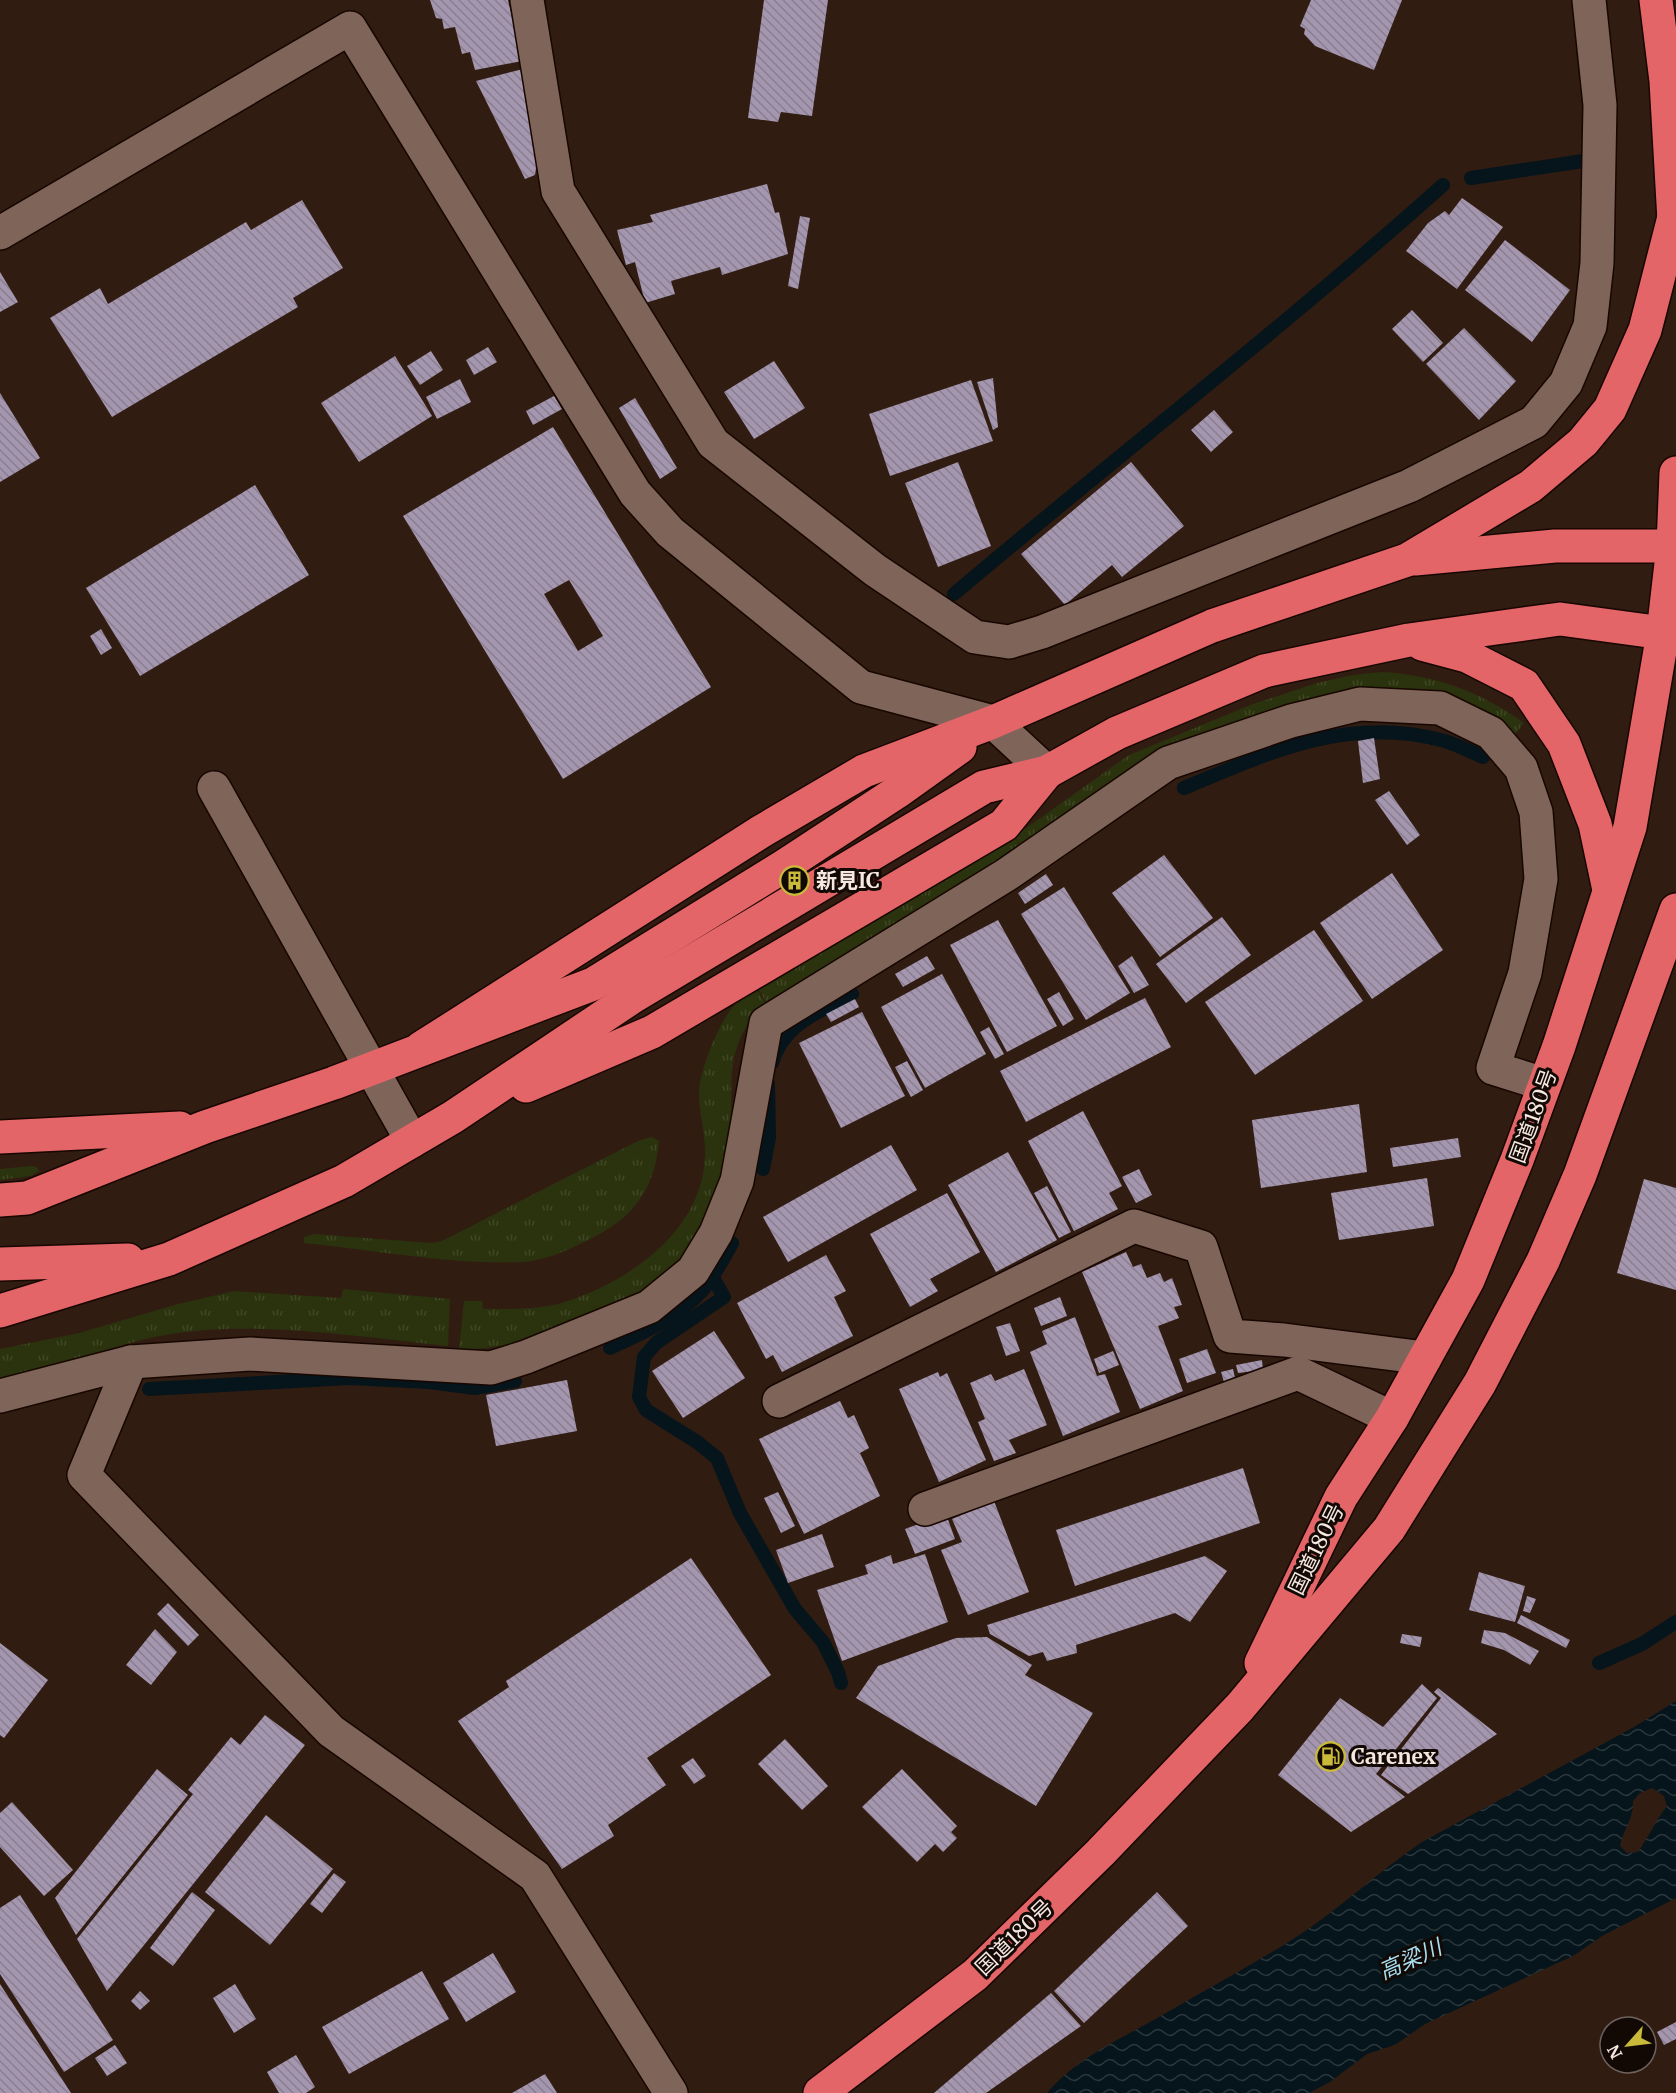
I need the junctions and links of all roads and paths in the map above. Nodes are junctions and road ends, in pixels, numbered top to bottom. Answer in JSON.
{"nodes":[{"id":1,"x":527,"y":0,"type":"edge"},
{"id":2,"x":1589,"y":0,"type":"edge"},
{"id":3,"x":1656,"y":0,"type":"edge"},
{"id":4,"x":1674,"y":217,"type":"junction"},
{"id":5,"x":0,"y":233,"type":"edge"},
{"id":6,"x":1676,"y":267,"type":"edge"},
{"id":7,"x":1676,"y":473,"type":"edge"},
{"id":8,"x":1675,"y":547,"type":"edge"},
{"id":9,"x":1407,"y":560,"type":"junction"},
{"id":10,"x":1670,"y":631,"type":"edge"},
{"id":11,"x":1408,"y":640,"type":"junction"},
{"id":12,"x":993,"y":722,"type":"junction"},
{"id":13,"x":1047,"y":772,"type":"junction"},
{"id":14,"x":214,"y":788,"type":"dead end"},
{"id":15,"x":1609,"y":892,"type":"junction"},
{"id":16,"x":1676,"y":910,"type":"edge"},
{"id":17,"x":372,"y":1068,"type":"junction"},
{"id":18,"x":1544,"y":1084,"type":"junction"},
{"id":19,"x":205,"y":1127,"type":"junction"},
{"id":20,"x":0,"y":1137,"type":"edge"},
{"id":21,"x":412,"y":1141,"type":"junction"},
{"id":22,"x":0,"y":1200,"type":"edge"},
{"id":23,"x":169,"y":1259,"type":"junction"},
{"id":24,"x":0,"y":1264,"type":"edge"},
{"id":25,"x":0,"y":1311,"type":"edge"},
{"id":26,"x":1425,"y":1358,"type":"junction"},
{"id":27,"x":130,"y":1362,"type":"junction"},
{"id":28,"x":0,"y":1396,"type":"edge"},
{"id":29,"x":779,"y":1401,"type":"dead end"},
{"id":30,"x":1392,"y":1418,"type":"junction"},
{"id":31,"x":926,"y":1509,"type":"dead end"},
{"id":32,"x":1240,"y":1707,"type":"junction"},
{"id":33,"x":671,"y":2093,"type":"edge"},
{"id":34,"x":820,"y":2093,"type":"edge"}],
"edges":[{"from":1,"to":2,"type":"street"},
{"from":3,"to":4,"type":"highway"},
{"from":4,"to":6,"type":"highway"},
{"from":4,"to":9,"type":"highway"},
{"from":5,"to":12,"type":"street"},
{"from":7,"to":8,"type":"highway","name":"国道180号"},
{"from":8,"to":9,"type":"highway"},
{"from":8,"to":10,"type":"highway","name":"国道180号"},
{"from":9,"to":12,"type":"highway"},
{"from":10,"to":11,"type":"highway"},
{"from":10,"to":15,"type":"highway","name":"国道180号"},
{"from":11,"to":13,"type":"highway"},
{"from":11,"to":15,"type":"highway"},
{"from":12,"to":13,"type":"street"},
{"from":12,"to":17,"type":"highway"},
{"from":13,"to":21,"type":"highway"},
{"from":14,"to":17,"type":"street"},
{"from":15,"to":18,"type":"highway","name":"国道180号"},
{"from":16,"to":32,"type":"highway","name":"国道180号"},
{"from":17,"to":19,"type":"highway"},
{"from":17,"to":21,"type":"street"},
{"from":18,"to":26,"type":"highway","name":"国道180号"},
{"from":18,"to":27,"type":"street"},
{"from":19,"to":20,"type":"highway"},
{"from":19,"to":22,"type":"highway"},
{"from":21,"to":23,"type":"highway"},
{"from":23,"to":24,"type":"highway"},
{"from":23,"to":25,"type":"highway"},
{"from":26,"to":29,"type":"street"},
{"from":26,"to":30,"type":"highway","name":"国道180号"},
{"from":27,"to":28,"type":"street"},
{"from":27,"to":33,"type":"street"},
{"from":30,"to":31,"type":"street"},
{"from":30,"to":32,"type":"highway","name":"国道180号"},
{"from":32,"to":34,"type":"highway","name":"国道180号"}]}
